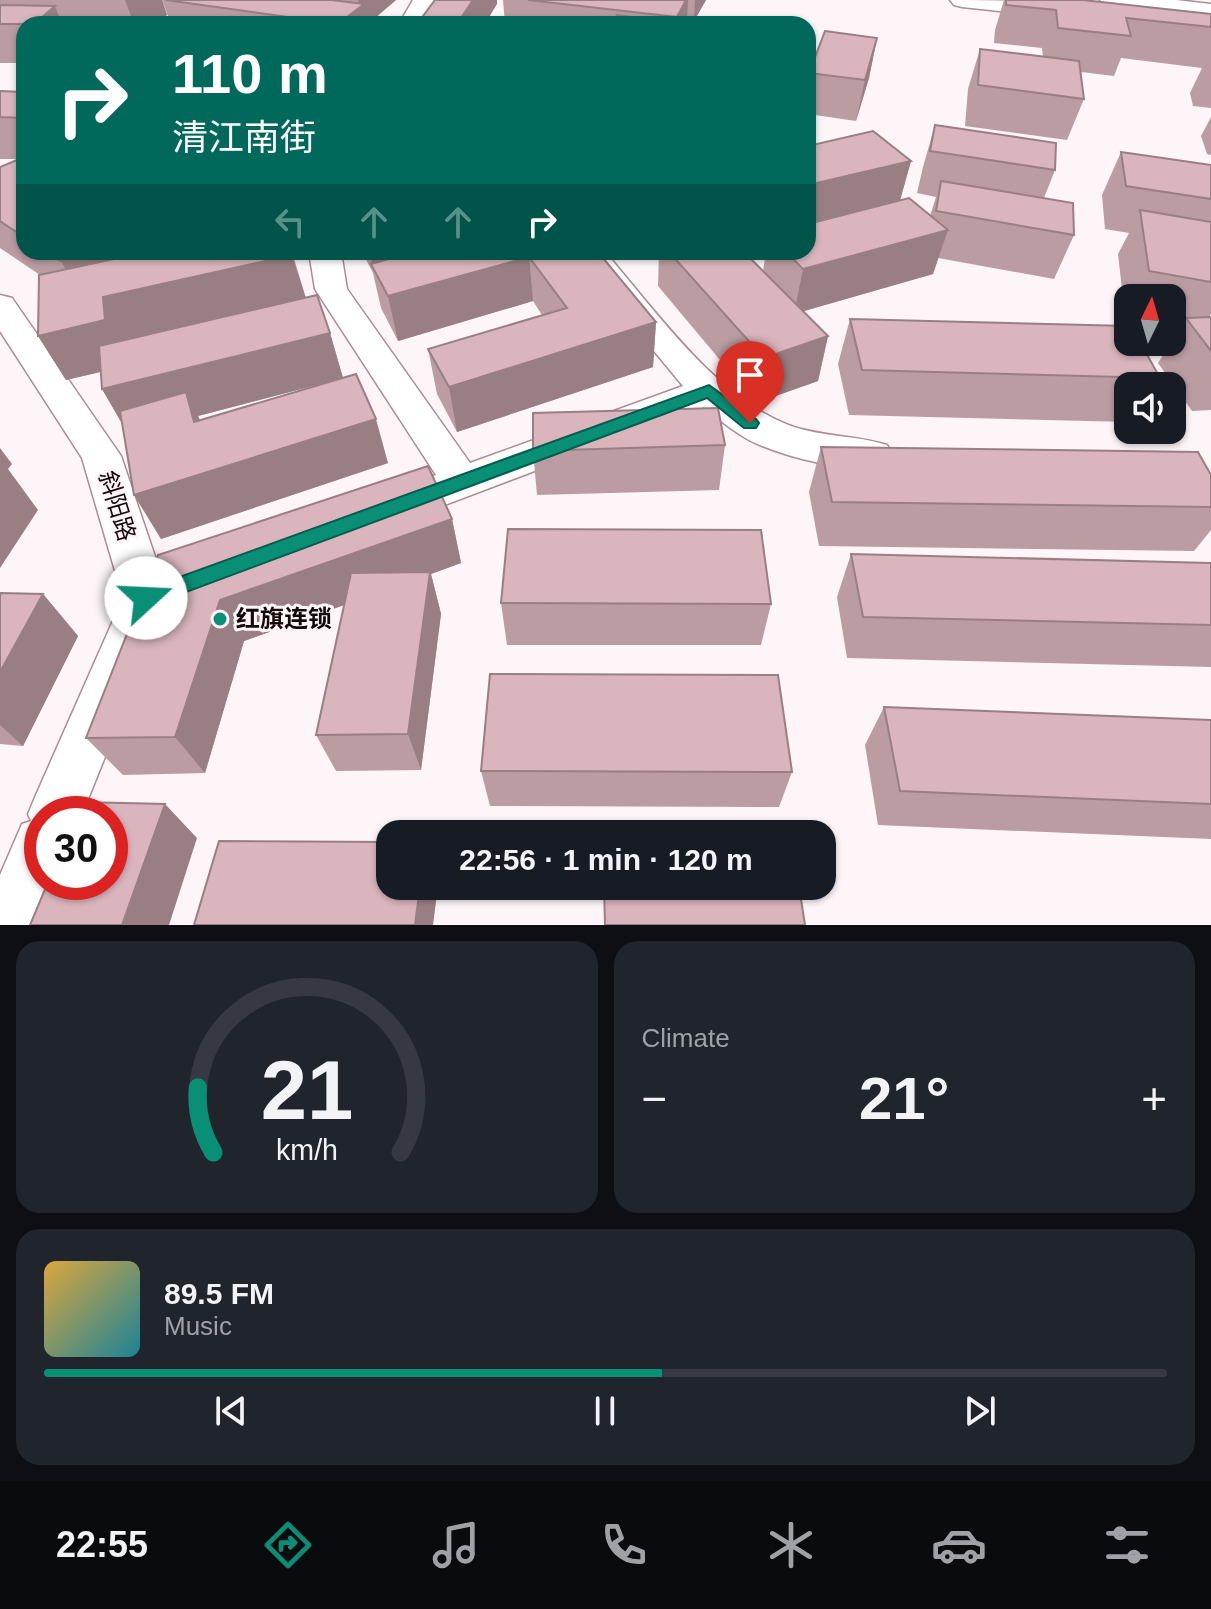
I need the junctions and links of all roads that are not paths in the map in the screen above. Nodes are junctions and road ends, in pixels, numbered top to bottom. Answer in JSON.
{"nodes":[{"id":1,"x":962,"y":0,"type":"edge"},
{"id":2,"x":1112,"y":0,"type":"edge"},
{"id":3,"x":1211,"y":11,"type":"edge"},
{"id":4,"x":1211,"y":28,"type":"edge"},
{"id":5,"x":326,"y":260,"type":"edge"},
{"id":6,"x":595,"y":260,"type":"edge"},
{"id":7,"x":0,"y":305,"type":"edge"},
{"id":8,"x":709,"y":391,"type":"junction"},
{"id":9,"x":904,"y":460,"type":"edge"},
{"id":10,"x":462,"y":482,"type":"junction"},
{"id":11,"x":362,"y":519,"type":"edge"},
{"id":12,"x":64,"y":796,"type":"edge"},
{"id":13,"x":24,"y":887,"type":"edge"},
{"id":14,"x":8,"y":925,"type":"edge"}],
"edges":[{"from":1,"to":4,"type":"main road"},
{"from":2,"to":3,"type":"main road"},
{"from":5,"to":10,"type":"street"},
{"from":6,"to":8,"type":"street"},
{"from":7,"to":12,"type":"street","name":"斜阳路"},
{"from":8,"to":9,"type":"street"},
{"from":8,"to":10,"type":"street"},
{"from":10,"to":11,"type":"street"},
{"from":13,"to":14,"type":"street"}]}
